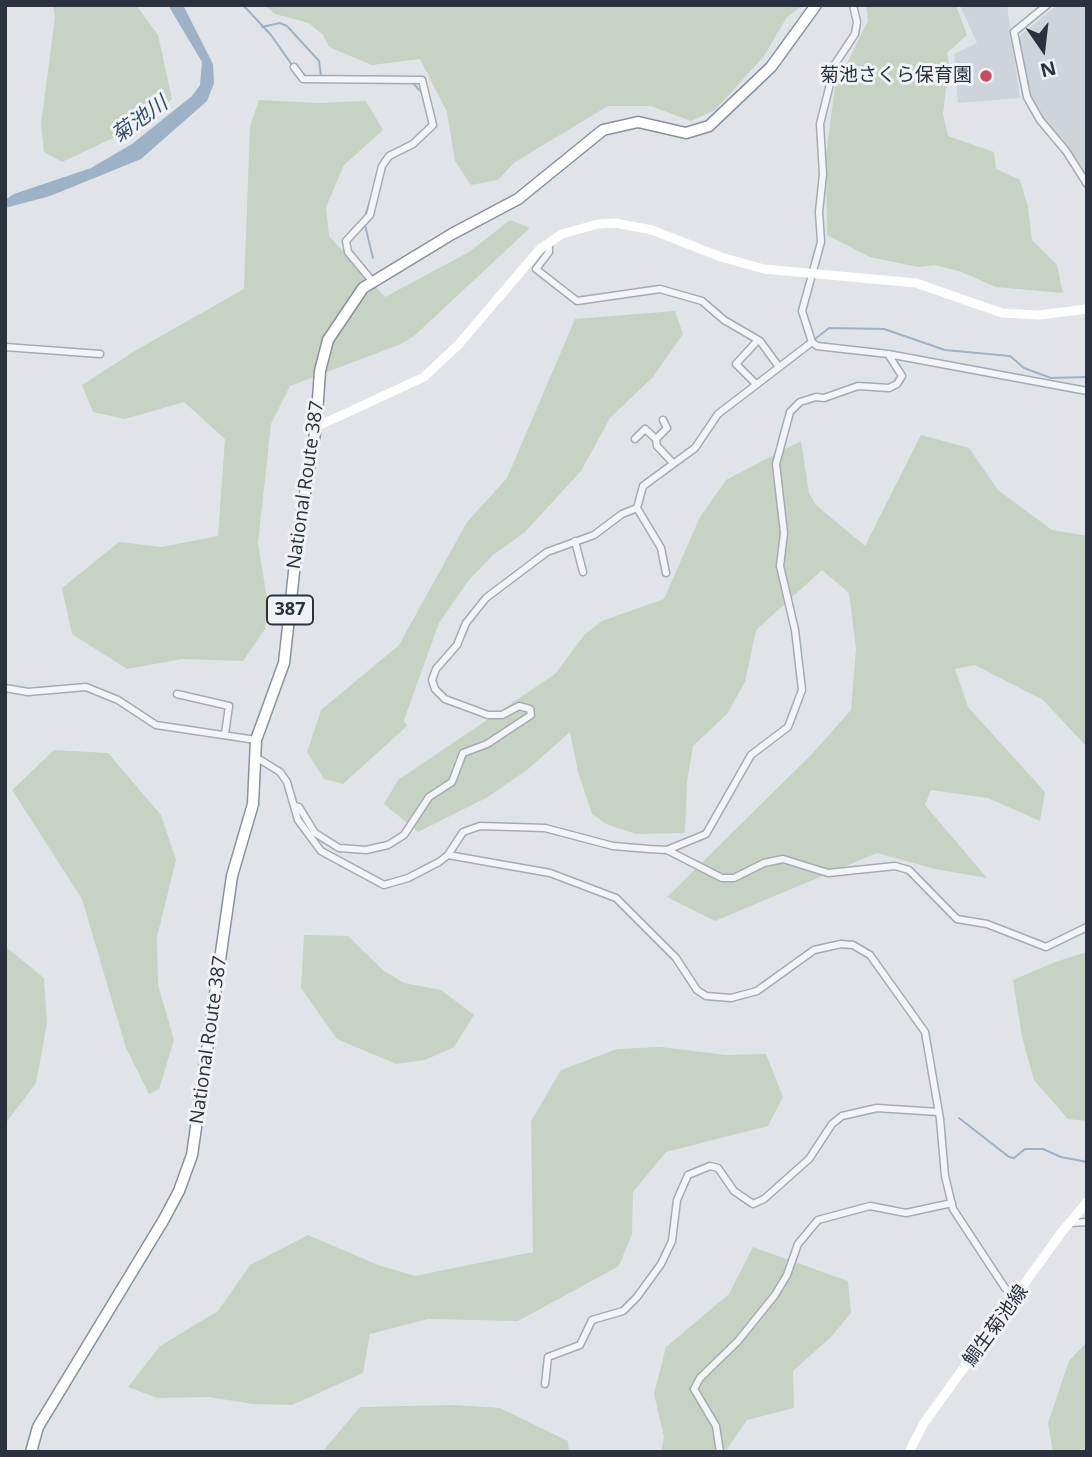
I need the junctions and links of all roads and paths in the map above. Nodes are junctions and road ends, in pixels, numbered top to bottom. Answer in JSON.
{"nodes":[{"id":1,"x":816,"y":5,"type":"edge"},
{"id":2,"x":853,"y":5,"type":"edge"},
{"id":3,"x":1048,"y":5,"type":"edge"},
{"id":4,"x":294,"y":66,"type":"dead end"},
{"id":5,"x":1087,"y":184,"type":"edge"},
{"id":6,"x":549,"y":243,"type":"junction"},
{"id":7,"x":813,"y":273,"type":"junction"},
{"id":8,"x":373,"y":282,"type":"junction"},
{"id":9,"x":1087,"y":309,"type":"edge"},
{"id":10,"x":758,"y":340,"type":"junction"},
{"id":11,"x":811,"y":342,"type":"junction"},
{"id":12,"x":5,"y":347,"type":"edge"},
{"id":13,"x":100,"y":354,"type":"dead end"},
{"id":14,"x":888,"y":354,"type":"junction"},
{"id":15,"x":779,"y":367,"type":"junction"},
{"id":16,"x":756,"y":384,"type":"junction"},
{"id":17,"x":1087,"y":391,"type":"edge"},
{"id":18,"x":663,"y":420,"type":"dead end"},
{"id":19,"x":316,"y":427,"type":"junction"},
{"id":20,"x":635,"y":439,"type":"dead end"},
{"id":21,"x":656,"y":439,"type":"junction"},
{"id":22,"x":673,"y":463,"type":"junction"},
{"id":23,"x":637,"y":508,"type":"junction"},
{"id":24,"x":575,"y":541,"type":"junction"},
{"id":25,"x":583,"y":572,"type":"dead end"},
{"id":26,"x":666,"y":573,"type":"dead end"},
{"id":27,"x":5,"y":688,"type":"edge"},
{"id":28,"x":177,"y":694,"type":"dead end"},
{"id":29,"x":225,"y":734,"type":"junction"},
{"id":30,"x":256,"y":740,"type":"junction"},
{"id":31,"x":254,"y":756,"type":"junction"},
{"id":32,"x":295,"y":806,"type":"junction"},
{"id":33,"x":667,"y":849,"type":"junction"},
{"id":34,"x":448,"y":855,"type":"junction"},
{"id":35,"x":1087,"y":927,"type":"edge"},
{"id":36,"x":938,"y":1112,"type":"junction"},
{"id":37,"x":1087,"y":1202,"type":"edge"},
{"id":38,"x":952,"y":1203,"type":"junction"},
{"id":39,"x":1087,"y":1222,"type":"edge"},
{"id":40,"x":1070,"y":1223,"type":"junction"},
{"id":41,"x":1016,"y":1298,"type":"junction"},
{"id":42,"x":545,"y":1384,"type":"dead end"},
{"id":43,"x":31,"y":1452,"type":"edge"},
{"id":44,"x":720,"y":1452,"type":"edge"},
{"id":45,"x":909,"y":1452,"type":"edge"}],
"edges":[{"from":1,"to":8,"type":"highway","name":"National Route 387","number":"387"},
{"from":2,"to":7,"type":"street"},
{"from":3,"to":5,"type":"street"},
{"from":4,"to":8,"type":"street"},
{"from":6,"to":7,"type":"street"},
{"from":6,"to":10,"type":"street"},
{"from":6,"to":19,"type":"street"},
{"from":7,"to":9,"type":"street"},
{"from":7,"to":11,"type":"street"},
{"from":8,"to":19,"type":"highway","name":"National Route 387","number":"387"},
{"from":10,"to":15,"type":"street"},
{"from":10,"to":16,"type":"street"},
{"from":11,"to":14,"type":"street"},
{"from":11,"to":15,"type":"street"},
{"from":12,"to":13,"type":"street"},
{"from":14,"to":17,"type":"street"},
{"from":14,"to":33,"type":"street"},
{"from":15,"to":16,"type":"street"},
{"from":16,"to":22,"type":"street"},
{"from":18,"to":21,"type":"street"},
{"from":19,"to":30,"type":"highway","name":"National Route 387","number":"387"},
{"from":20,"to":21,"type":"street"},
{"from":21,"to":22,"type":"street"},
{"from":22,"to":23,"type":"street"},
{"from":23,"to":24,"type":"street"},
{"from":23,"to":26,"type":"street"},
{"from":24,"to":25,"type":"street"},
{"from":24,"to":32,"type":"street"},
{"from":27,"to":29,"type":"street"},
{"from":28,"to":29,"type":"street"},
{"from":29,"to":30,"type":"street"},
{"from":30,"to":31,"type":"highway","name":"National Route 387","number":"387"},
{"from":31,"to":32,"type":"street"},
{"from":31,"to":43,"type":"highway","name":"National Route 387","number":"387"},
{"from":32,"to":34,"type":"street"},
{"from":33,"to":34,"type":"street"},
{"from":33,"to":35,"type":"street"},
{"from":34,"to":36,"type":"street"},
{"from":36,"to":38,"type":"street"},
{"from":36,"to":42,"type":"street"},
{"from":37,"to":40,"type":"street","name":"鯛生菊池線"},
{"from":38,"to":41,"type":"street"},
{"from":38,"to":44,"type":"street"},
{"from":39,"to":40,"type":"street"},
{"from":40,"to":41,"type":"street","name":"鯛生菊池線"},
{"from":41,"to":45,"type":"street","name":"鯛生菊池線"}]}
